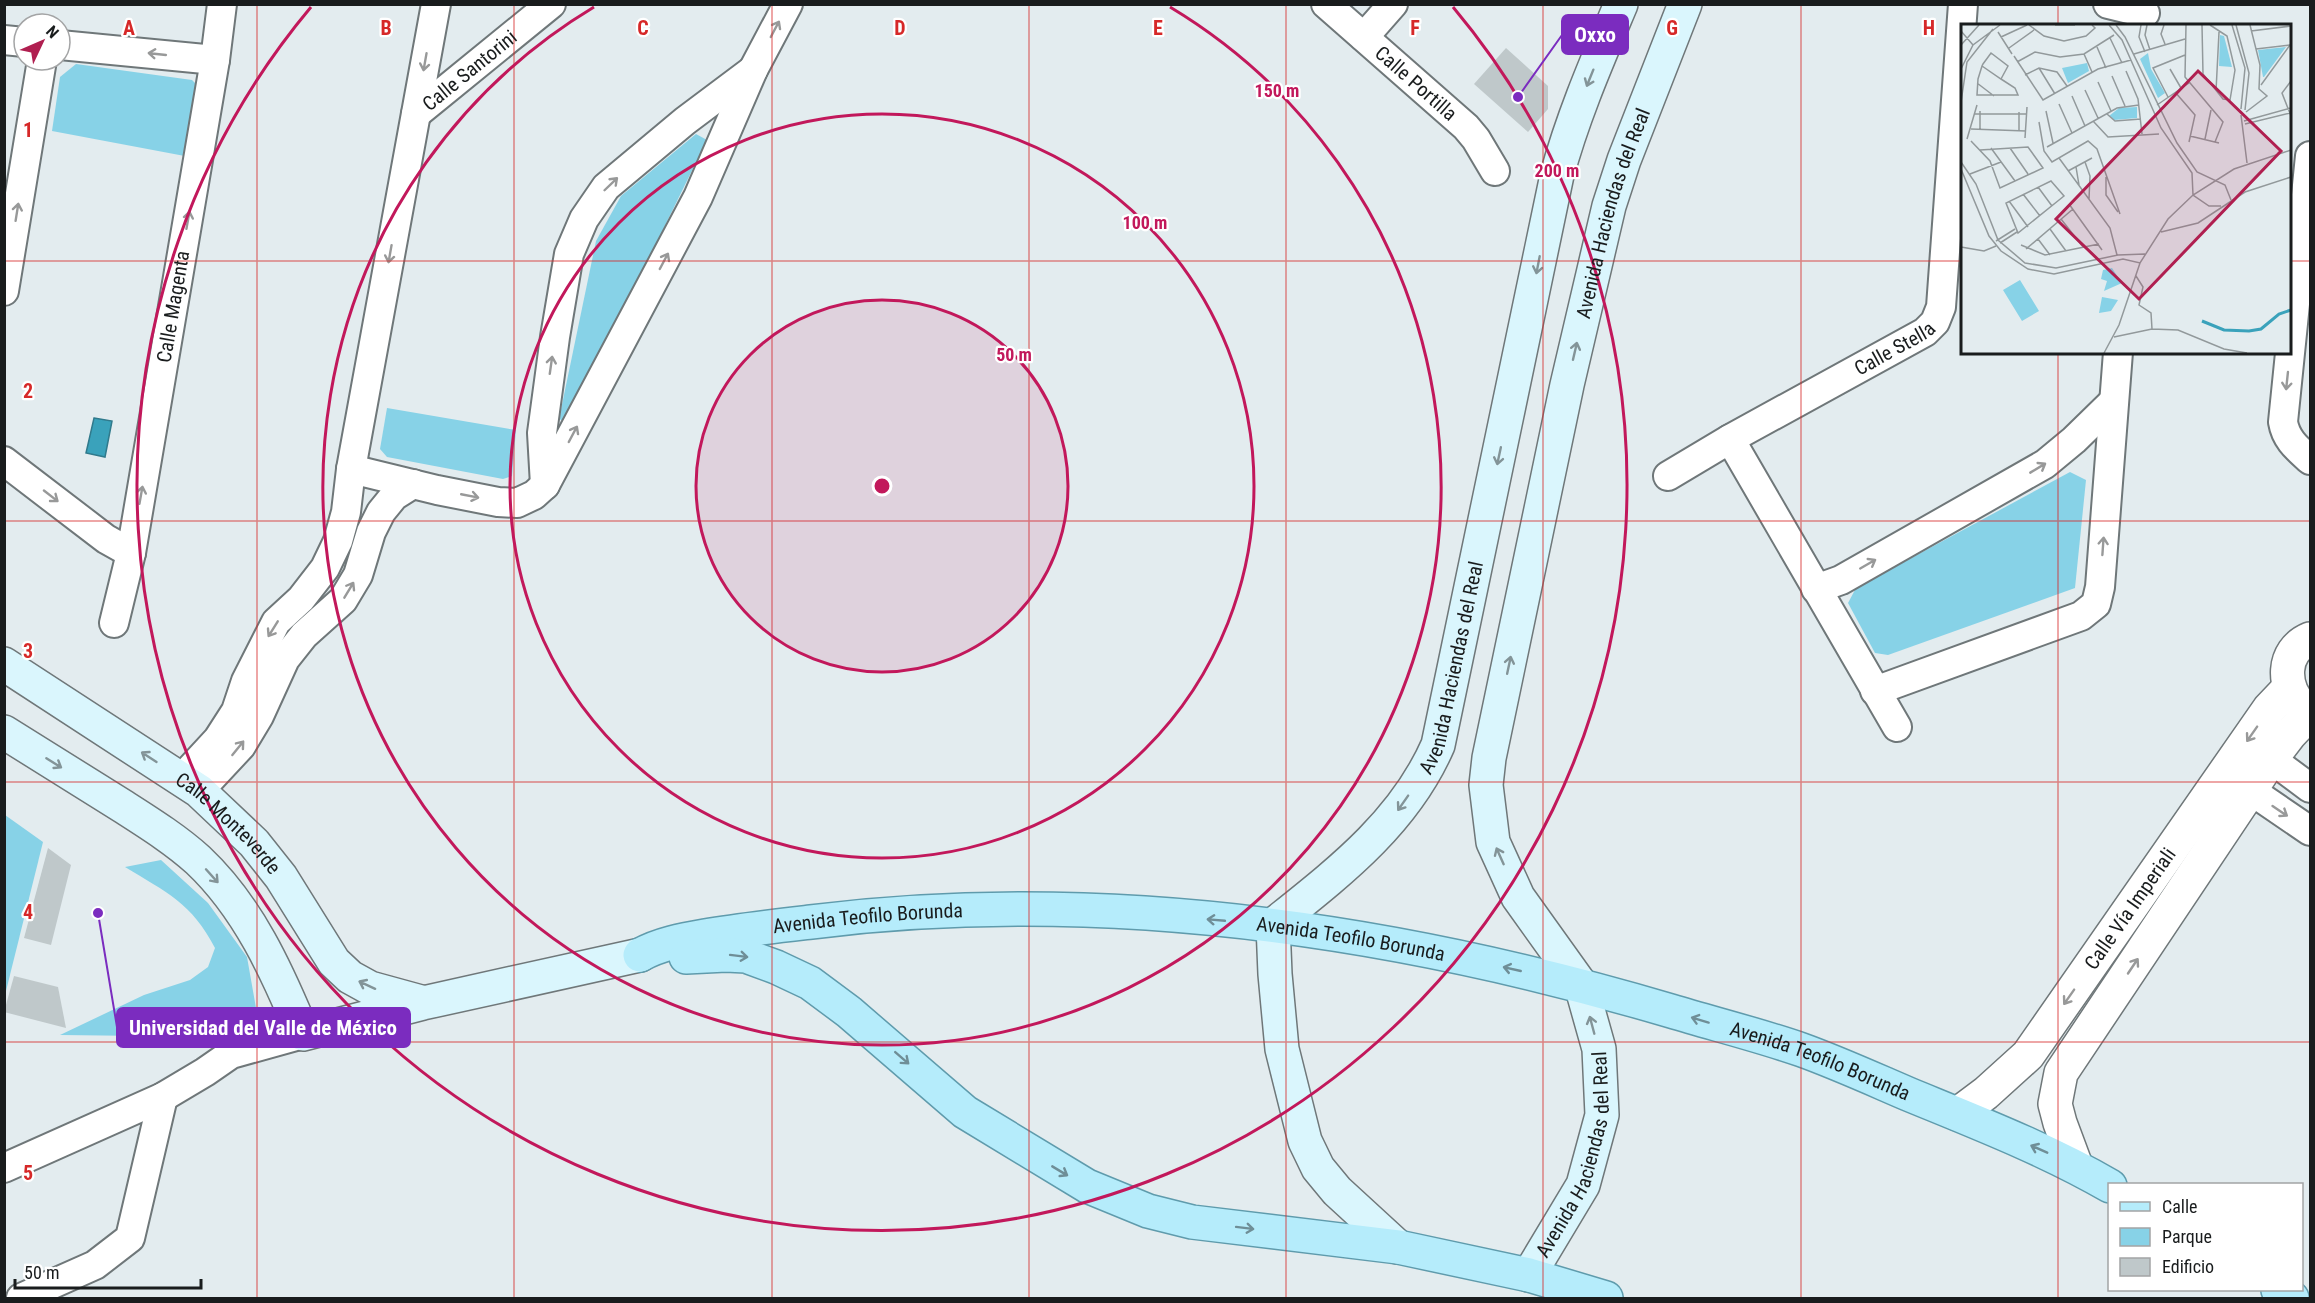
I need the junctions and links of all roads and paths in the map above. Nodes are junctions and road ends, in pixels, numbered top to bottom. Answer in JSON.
{"nodes":[{"id":1,"x":222,"y":4,"type":"edge"},
{"id":2,"x":436,"y":4,"type":"edge"},
{"id":3,"x":551,"y":4,"type":"edge"},
{"id":4,"x":788,"y":4,"type":"edge"},
{"id":5,"x":1326,"y":4,"type":"edge"},
{"id":6,"x":1393,"y":4,"type":"edge"},
{"id":7,"x":1620,"y":4,"type":"edge"},
{"id":8,"x":1685,"y":4,"type":"edge"},
{"id":9,"x":1963,"y":4,"type":"edge"},
{"id":10,"x":2108,"y":4,"type":"edge"},
{"id":11,"x":2145,"y":14,"type":"edge"},
{"id":12,"x":1962,"y":24,"type":"edge"},
{"id":13,"x":1961,"y":32,"type":"edge"},
{"id":14,"x":1364,"y":37,"type":"junction"},
{"id":15,"x":72,"y":46,"type":"edge"},
{"id":16,"x":215,"y":60,"type":"junction"},
{"id":17,"x":753,"y":70,"type":"junction"},
{"id":18,"x":40,"y":72,"type":"edge"},
{"id":19,"x":416,"y":114,"type":"junction"},
{"id":20,"x":2310,"y":156,"type":"edge"},
{"id":21,"x":1495,"y":171,"type":"dead end"},
{"id":22,"x":4,"y":291,"type":"edge"},
{"id":23,"x":2303,"y":301,"type":"edge"},
{"id":24,"x":2118,"y":354,"type":"edge"},
{"id":25,"x":1516,"y":374,"type":"junction"},
{"id":26,"x":1567,"y":385,"type":"junction"},
{"id":27,"x":2114,"y":401,"type":"junction"},
{"id":28,"x":1730,"y":439,"type":"junction"},
{"id":29,"x":2310,"y":460,"type":"edge"},
{"id":30,"x":4,"y":461,"type":"edge"},
{"id":31,"x":351,"y":469,"type":"junction"},
{"id":32,"x":1668,"y":476,"type":"dead end"},
{"id":33,"x":413,"y":484,"type":"junction"},
{"id":34,"x":545,"y":485,"type":"junction"},
{"id":35,"x":132,"y":553,"type":"junction"},
{"id":36,"x":1816,"y":589,"type":"junction"},
{"id":37,"x":114,"y":623,"type":"dead end"},
{"id":38,"x":2310,"y":639,"type":"edge"},
{"id":39,"x":4,"y":664,"type":"edge"},
{"id":40,"x":1875,"y":691,"type":"junction"},
{"id":41,"x":2303,"y":704,"type":"edge"},
{"id":42,"x":1897,"y":727,"type":"dead end"},
{"id":43,"x":4,"y":732,"type":"edge"},
{"id":44,"x":2271,"y":759,"type":"junction"},
{"id":45,"x":190,"y":784,"type":"junction"},
{"id":46,"x":2310,"y":788,"type":"edge"},
{"id":47,"x":2250,"y":790,"type":"junction"},
{"id":48,"x":2310,"y":831,"type":"edge"},
{"id":49,"x":1274,"y":925,"type":"junction"},
{"id":50,"x":640,"y":955,"type":"junction"},
{"id":51,"x":1581,"y":985,"type":"junction"},
{"id":52,"x":423,"y":1003,"type":"junction"},
{"id":53,"x":303,"y":1034,"type":"junction"},
{"id":54,"x":2028,"y":1055,"type":"junction"},
{"id":55,"x":2061,"y":1073,"type":"junction"},
{"id":56,"x":163,"y":1096,"type":"junction"},
{"id":57,"x":1958,"y":1114,"type":"junction"},
{"id":58,"x":2076,"y":1166,"type":"junction"},
{"id":59,"x":4,"y":1168,"type":"edge"},
{"id":60,"x":2108,"y":1185,"type":"edge"},
{"id":61,"x":1398,"y":1247,"type":"junction"},
{"id":62,"x":1528,"y":1275,"type":"junction"},
{"id":63,"x":21,"y":1299,"type":"edge"},
{"id":64,"x":1606,"y":1299,"type":"edge"}],
"edges":[{"from":1,"to":16,"type":"street","name":"Calle Magenta"},
{"from":2,"to":19,"type":"street","one_way":true},
{"from":3,"to":19,"type":"street","name":"Calle Santorini"},
{"from":17,"to":4,"type":"street","one_way":true},
{"from":5,"to":14,"type":"street","name":"Calle Portilla"},
{"from":6,"to":14,"type":"street"},
{"from":7,"to":25,"type":"main road","name":"Avenida Haciendas del Real","one_way":true},
{"from":26,"to":8,"type":"main road","name":"Avenida Haciendas del Real","one_way":true},
{"from":9,"to":12,"type":"street","name":"Calle Stella"},
{"from":10,"to":11,"type":"street"},
{"from":13,"to":28,"type":"street","name":"Calle Stella"},
{"from":14,"to":21,"type":"street","name":"Calle Portilla"},
{"from":16,"to":15,"type":"street","one_way":true},
{"from":35,"to":16,"type":"street","name":"Calle Magenta","one_way":true},
{"from":34,"to":17,"type":"street","one_way":true},
{"from":34,"to":17,"type":"street","one_way":true},
{"from":22,"to":18,"type":"street","one_way":true},
{"from":19,"to":31,"type":"street","one_way":true},
{"from":20,"to":23,"type":"street"},
{"from":23,"to":29,"type":"street","one_way":true},
{"from":24,"to":27,"type":"street"},
{"from":25,"to":26,"type":"main road"},
{"from":25,"to":49,"type":"main road","name":"Avenida Haciendas del Real","one_way":true},
{"from":51,"to":26,"type":"main road","name":"Avenida Haciendas del Real","one_way":true},
{"from":36,"to":27,"type":"street","one_way":true},
{"from":40,"to":27,"type":"street","one_way":true},
{"from":28,"to":32,"type":"street","name":"Calle Stella"},
{"from":28,"to":36,"type":"street"},
{"from":30,"to":35,"type":"street","one_way":true},
{"from":31,"to":33,"type":"street"},
{"from":31,"to":45,"type":"street","one_way":true},
{"from":33,"to":34,"type":"street","one_way":true},
{"from":45,"to":33,"type":"street","one_way":true},
{"from":35,"to":37,"type":"street","name":"Calle Magenta"},
{"from":36,"to":40,"type":"street"},
{"from":38,"to":41,"type":"street"},
{"from":45,"to":39,"type":"main road","name":"Calle Monteverde","one_way":true},
{"from":40,"to":42,"type":"street"},
{"from":41,"to":44,"type":"street","name":"Calle Vía Imperiali"},
{"from":41,"to":54,"type":"street","name":"Calle Vía Imperiali","one_way":true},
{"from":43,"to":53,"type":"main road","one_way":true},
{"from":44,"to":46,"type":"street"},
{"from":44,"to":47,"type":"street","name":"Calle Vía Imperiali"},
{"from":52,"to":45,"type":"main road","name":"Calle Monteverde","one_way":true},
{"from":47,"to":48,"type":"street","one_way":true},
{"from":55,"to":47,"type":"street","name":"Calle Vía Imperiali","one_way":true},
{"from":49,"to":50,"type":"main road","name":"Avenida Teofilo Borunda","one_way":true},
{"from":51,"to":49,"type":"main road","name":"Avenida Teofilo Borunda","one_way":true},
{"from":49,"to":61,"type":"main road"},
{"from":50,"to":52,"type":"main road"},
{"from":50,"to":61,"type":"main road","name":"Avenida Teofilo Borunda","one_way":true},
{"from":57,"to":51,"type":"main road","name":"Avenida Teofilo Borunda","one_way":true},
{"from":62,"to":51,"type":"main road","name":"Avenida Haciendas del Real","one_way":true},
{"from":52,"to":53,"type":"main road"},
{"from":53,"to":56,"type":"street"},
{"from":54,"to":55,"type":"street"},
{"from":54,"to":57,"type":"street","name":"Calle Vía Imperiali"},
{"from":55,"to":58,"type":"street","name":"Calle Vía Imperiali"},
{"from":56,"to":59,"type":"street"},
{"from":56,"to":63,"type":"street"},
{"from":58,"to":57,"type":"main road","name":"Avenida Teofilo Borunda","one_way":true},
{"from":58,"to":60,"type":"main road","name":"Avenida Teofilo Borunda"},
{"from":61,"to":62,"type":"main road","name":"Avenida Teofilo Borunda"},
{"from":62,"to":64,"type":"main road","name":"Avenida Teofilo Borunda"}]}
